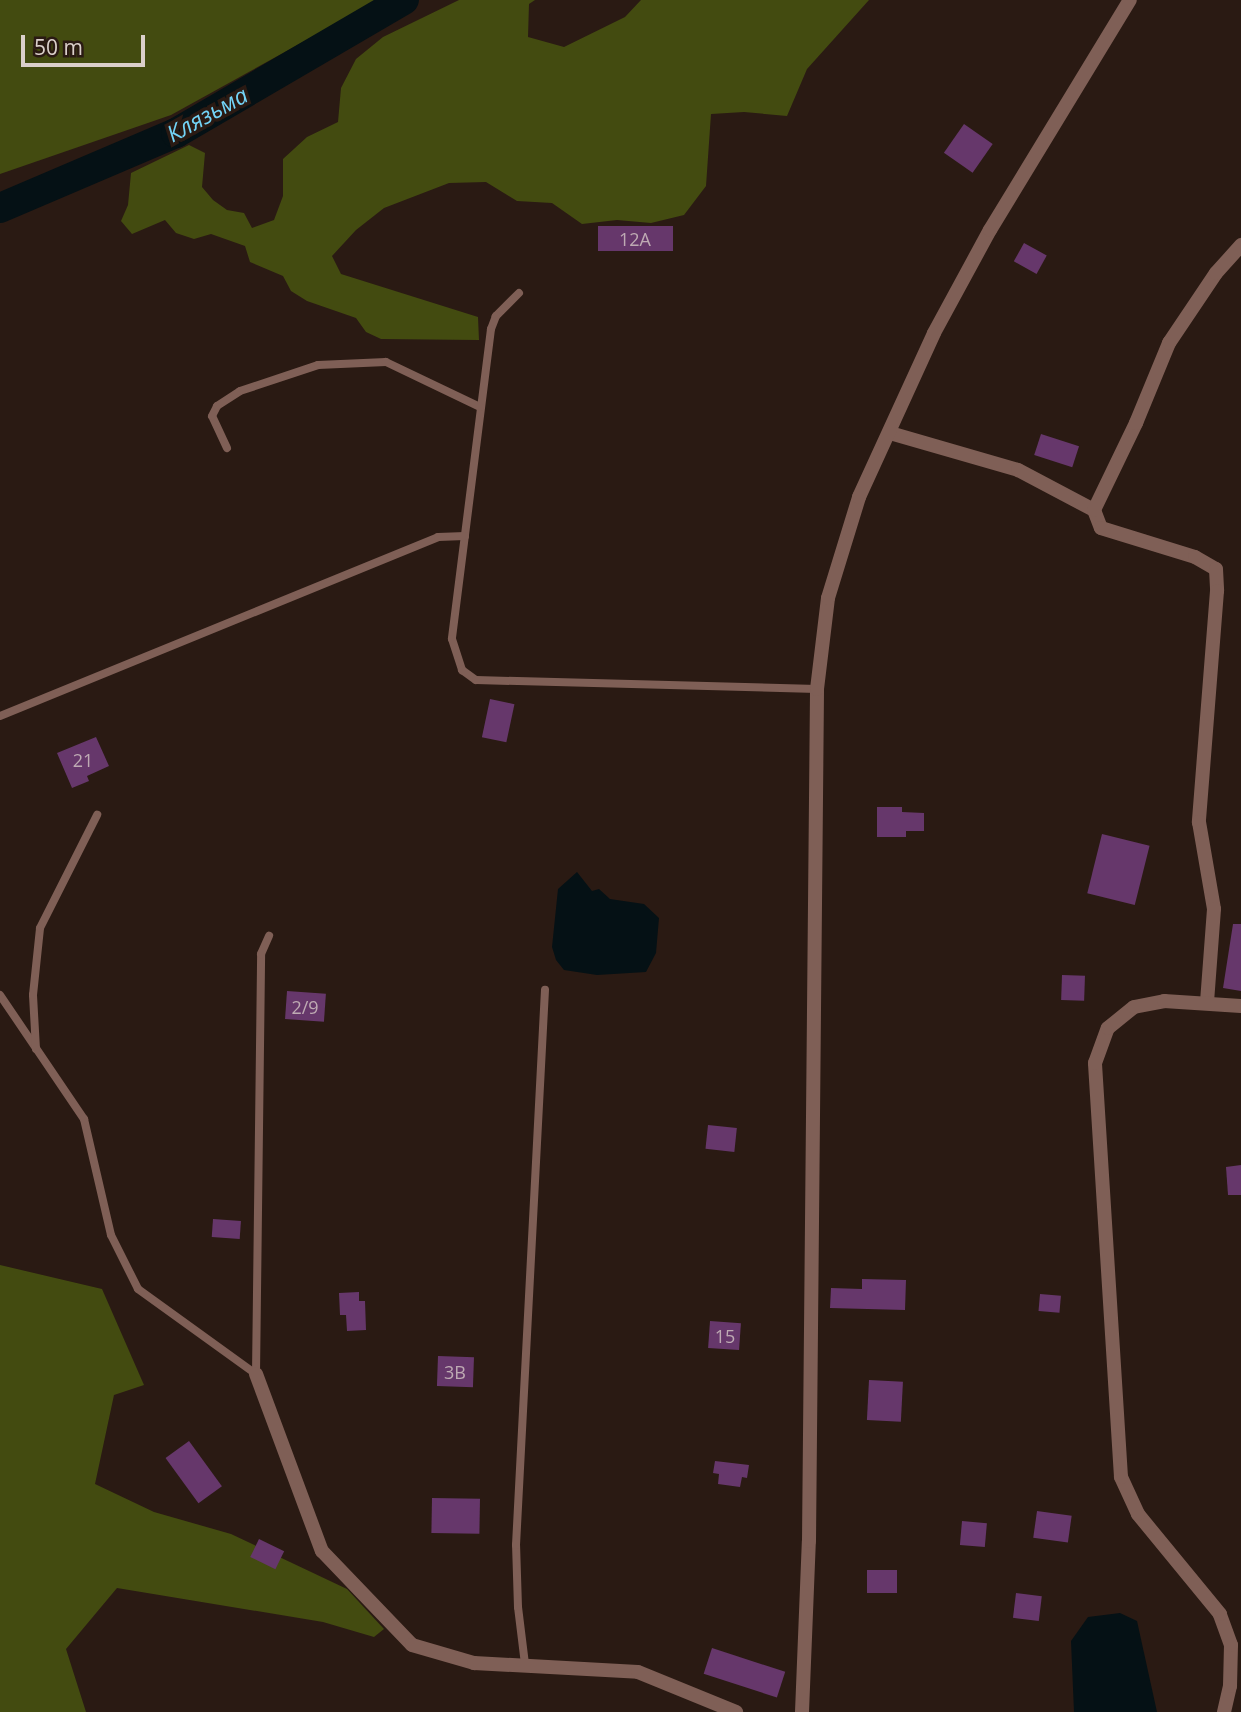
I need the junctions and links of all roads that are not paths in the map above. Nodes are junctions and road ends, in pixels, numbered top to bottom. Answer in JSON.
{"nodes":[{"id":1,"x":1130,"y":0,"type":"edge"},
{"id":2,"x":1241,"y":246,"type":"edge"},
{"id":3,"x":519,"y":293,"type":"dead end"},
{"id":4,"x":480,"y":407,"type":"junction"},
{"id":5,"x":890,"y":433,"type":"junction"},
{"id":6,"x":227,"y":448,"type":"dead end"},
{"id":7,"x":1094,"y":510,"type":"junction"},
{"id":8,"x":465,"y":536,"type":"junction"},
{"id":9,"x":817,"y":689,"type":"junction"},
{"id":10,"x":0,"y":716,"type":"edge"},
{"id":11,"x":97,"y":815,"type":"dead end"},
{"id":12,"x":269,"y":936,"type":"dead end"},
{"id":13,"x":545,"y":990,"type":"dead end"},
{"id":14,"x":0,"y":995,"type":"edge"},
{"id":15,"x":1207,"y":1003,"type":"junction"},
{"id":16,"x":1241,"y":1006,"type":"edge"},
{"id":17,"x":36,"y":1050,"type":"junction"},
{"id":18,"x":256,"y":1374,"type":"junction"},
{"id":19,"x":525,"y":1664,"type":"junction"},
{"id":20,"x":1236,"y":1685,"type":"edge"},
{"id":21,"x":736,"y":1712,"type":"edge"},
{"id":22,"x":802,"y":1712,"type":"edge"},
{"id":23,"x":1224,"y":1712,"type":"edge"}],
"edges":[{"from":1,"to":5,"type":"street"},
{"from":2,"to":7,"type":"street"},
{"from":3,"to":4,"type":"lane"},
{"from":4,"to":6,"type":"lane"},
{"from":4,"to":8,"type":"lane"},
{"from":5,"to":7,"type":"street"},
{"from":5,"to":9,"type":"street"},
{"from":7,"to":15,"type":"street"},
{"from":8,"to":9,"type":"lane"},
{"from":8,"to":10,"type":"lane"},
{"from":9,"to":22,"type":"street"},
{"from":11,"to":17,"type":"lane"},
{"from":12,"to":18,"type":"lane"},
{"from":13,"to":19,"type":"lane"},
{"from":14,"to":17,"type":"lane"},
{"from":15,"to":16,"type":"street"},
{"from":15,"to":20,"type":"street"},
{"from":17,"to":18,"type":"lane"},
{"from":18,"to":19,"type":"street"},
{"from":19,"to":21,"type":"street"},
{"from":20,"to":23,"type":"street"}]}
